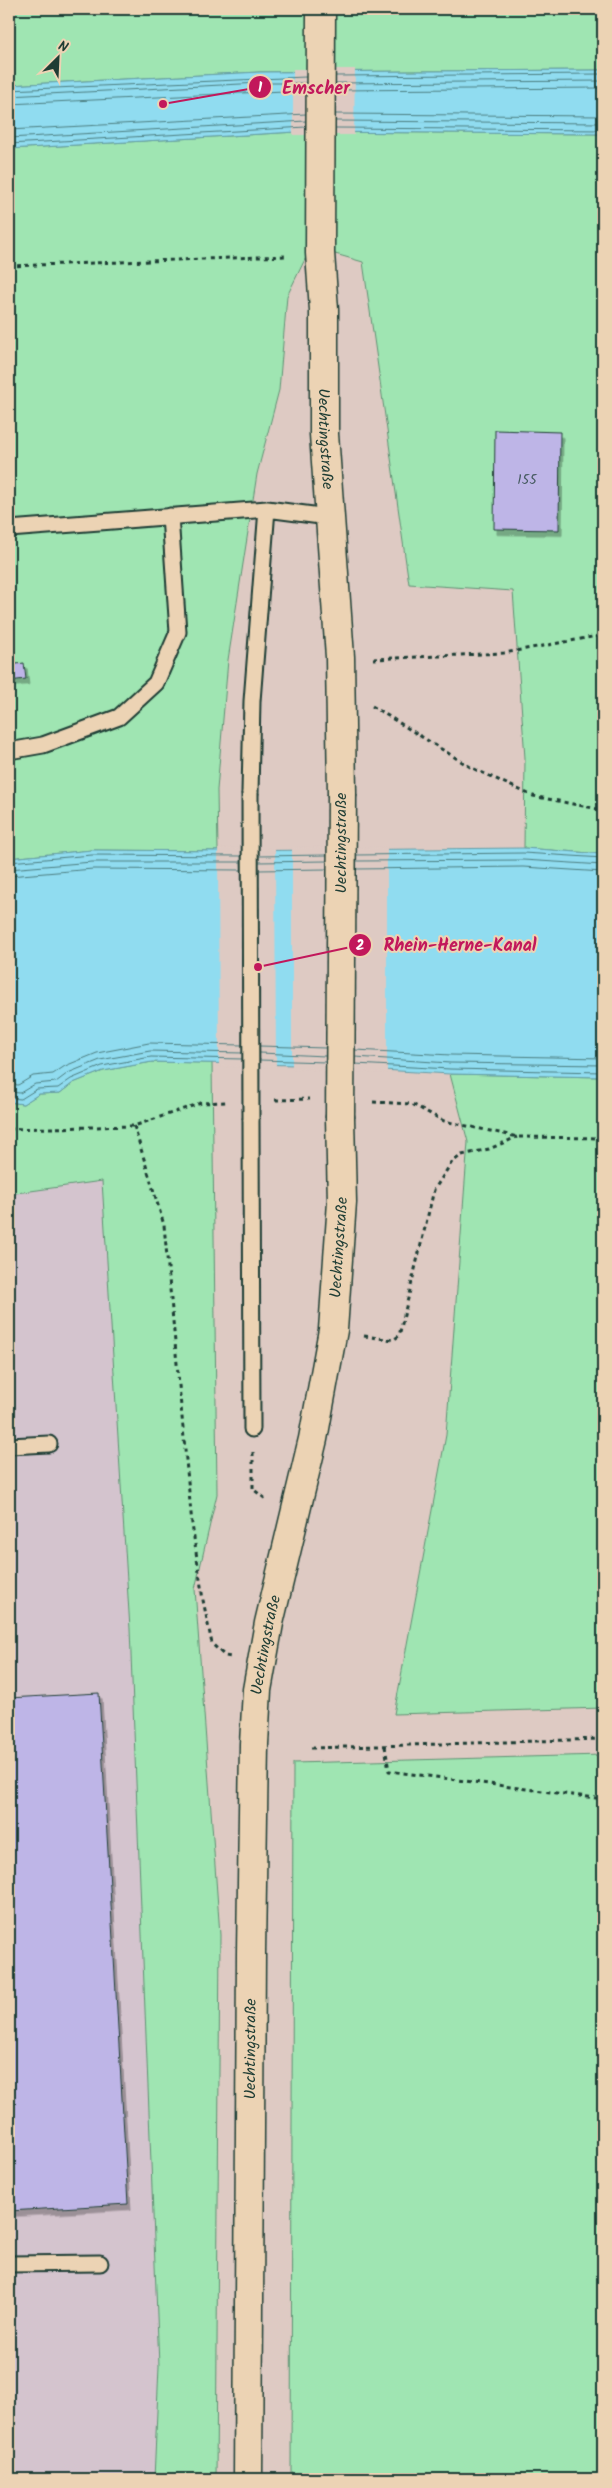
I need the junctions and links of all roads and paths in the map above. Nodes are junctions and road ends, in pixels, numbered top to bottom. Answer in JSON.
{"nodes":[{"id":1,"x":321,"y":9,"type":"edge"},
{"id":2,"x":320,"y":253,"type":"junction"},
{"id":3,"x":9,"y":266,"type":"edge"},
{"id":4,"x":267,"y":509,"type":"junction"},
{"id":5,"x":170,"y":516,"type":"junction"},
{"id":6,"x":328,"y":517,"type":"junction"},
{"id":7,"x":9,"y":529,"type":"edge"},
{"id":8,"x":603,"y":635,"type":"edge"},
{"id":9,"x":340,"y":657,"type":"junction"},
{"id":10,"x":372,"y":706,"type":"dead end"},
{"id":11,"x":9,"y":751,"type":"edge"},
{"id":12,"x":603,"y":810,"type":"edge"},
{"id":13,"x":9,"y":1129,"type":"edge"},
{"id":14,"x":603,"y":1138,"type":"edge"},
{"id":15,"x":362,"y":1336,"type":"dead end"},
{"id":16,"x":252,"y":1429,"type":"joint"},
{"id":17,"x":48,"y":1444,"type":"dead end"},
{"id":18,"x":9,"y":1446,"type":"edge"},
{"id":19,"x":267,"y":1500,"type":"dead end"},
{"id":20,"x":261,"y":1662,"type":"junction"},
{"id":21,"x":603,"y":1739,"type":"edge"},
{"id":22,"x":385,"y":1746,"type":"junction"},
{"id":23,"x":311,"y":1748,"type":"dead end"},
{"id":24,"x":603,"y":1799,"type":"edge"},
{"id":25,"x":100,"y":2262,"type":"dead end"},
{"id":26,"x":9,"y":2264,"type":"edge"},
{"id":27,"x":248,"y":2479,"type":"edge"}],
"edges":[{"from":1,"to":2,"type":"main road","name":"Uechtingstraße"},
{"from":2,"to":3,"type":"path"},
{"from":2,"to":6,"type":"main road","name":"Uechtingstraße"},
{"from":4,"to":5,"type":"lane"},
{"from":4,"to":6,"type":"lane"},
{"from":4,"to":16,"type":"lane","bridge":true},
{"from":5,"to":7,"type":"lane"},
{"from":5,"to":11,"type":"lane"},
{"from":6,"to":9,"type":"main road","name":"Uechtingstraße"},
{"from":8,"to":9,"type":"path"},
{"from":9,"to":20,"type":"main road","name":"Uechtingstraße","bridge":true},
{"from":10,"to":12,"type":"path"},
{"from":13,"to":20,"type":"path"},
{"from":14,"to":15,"type":"path"},
{"from":16,"to":19,"type":"path"},
{"from":17,"to":18,"type":"lane"},
{"from":20,"to":27,"type":"main road","name":"Uechtingstraße"},
{"from":21,"to":22,"type":"path"},
{"from":22,"to":23,"type":"path"},
{"from":22,"to":24,"type":"path"},
{"from":25,"to":26,"type":"lane"}]}
